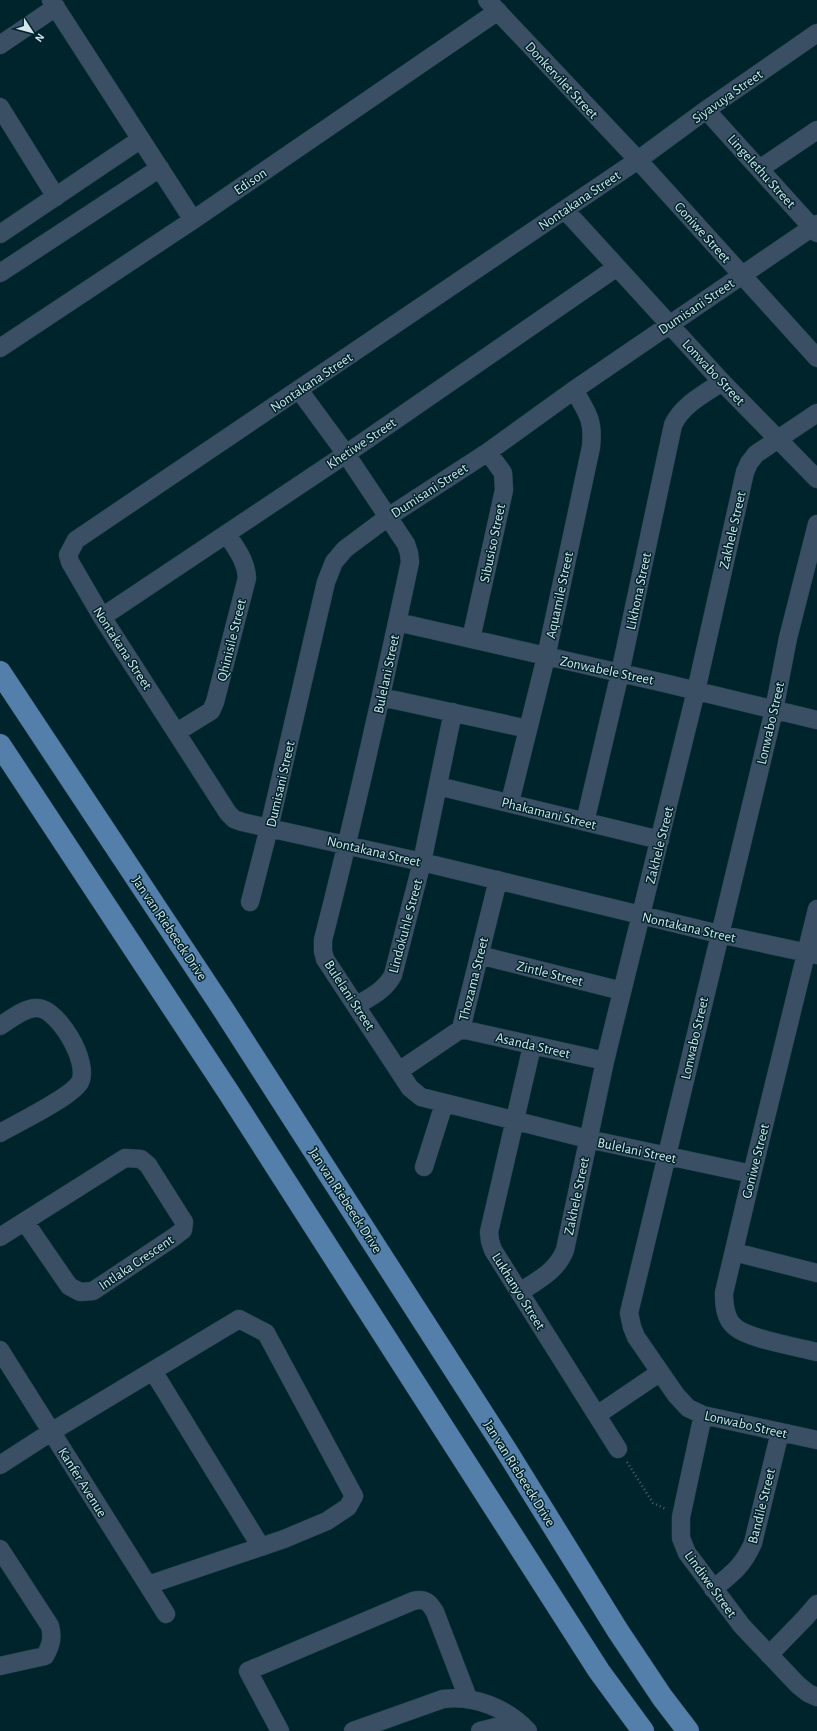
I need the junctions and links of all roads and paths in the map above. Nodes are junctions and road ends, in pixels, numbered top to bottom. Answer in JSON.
{"nodes":[{"id":1,"x":53,"y":3,"type":"edge"},
{"id":2,"x":492,"y":4,"type":"edge"},
{"id":3,"x":817,"y":33,"type":"edge"},
{"id":4,"x":0,"y":45,"type":"edge"},
{"id":5,"x":0,"y":107,"type":"edge"},
{"id":6,"x":706,"y":110,"type":"junction"},
{"id":7,"x":817,"y":130,"type":"edge"},
{"id":8,"x":141,"y":139,"type":"junction"},
{"id":9,"x":638,"y":160,"type":"junction"},
{"id":10,"x":160,"y":168,"type":"junction"},
{"id":11,"x":760,"y":168,"type":"junction"},
{"id":12,"x":56,"y":196,"type":"junction"},
{"id":13,"x":564,"y":210,"type":"junction"},
{"id":14,"x":193,"y":220,"type":"junction"},
{"id":15,"x":815,"y":228,"type":"edge"},
{"id":16,"x":0,"y":234,"type":"edge"},
{"id":17,"x":617,"y":266,"type":"junction"},
{"id":18,"x":0,"y":273,"type":"edge"},
{"id":19,"x":742,"y":276,"type":"junction"},
{"id":20,"x":669,"y":324,"type":"junction"},
{"id":21,"x":0,"y":348,"type":"edge"},
{"id":22,"x":817,"y":358,"type":"edge"},
{"id":23,"x":722,"y":382,"type":"junction"},
{"id":24,"x":299,"y":390,"type":"junction"},
{"id":25,"x":574,"y":390,"type":"junction"},
{"id":26,"x":817,"y":413,"type":"edge"},
{"id":27,"x":778,"y":440,"type":"junction"},
{"id":28,"x":488,"y":452,"type":"junction"},
{"id":29,"x":346,"y":454,"type":"junction"},
{"id":30,"x":817,"y":479,"type":"edge"},
{"id":31,"x":388,"y":517,"type":"junction"},
{"id":32,"x":817,"y":524,"type":"edge"},
{"id":33,"x":227,"y":534,"type":"junction"},
{"id":34,"x":102,"y":617,"type":"junction"},
{"id":35,"x":397,"y":622,"type":"junction"},
{"id":36,"x":472,"y":638,"type":"junction"},
{"id":37,"x":546,"y":657,"type":"junction"},
{"id":38,"x":0,"y":672,"type":"edge"},
{"id":39,"x":620,"y":673,"type":"junction"},
{"id":40,"x":696,"y":691,"type":"junction"},
{"id":41,"x":381,"y":697,"type":"junction"},
{"id":42,"x":774,"y":710,"type":"junction"},
{"id":43,"x":453,"y":712,"type":"junction"},
{"id":44,"x":817,"y":720,"type":"edge"},
{"id":45,"x":528,"y":729,"type":"junction"},
{"id":46,"x":177,"y":732,"type":"junction"},
{"id":47,"x":0,"y":745,"type":"edge"},
{"id":48,"x":438,"y":786,"type":"junction"},
{"id":49,"x":510,"y":802,"type":"junction"},
{"id":50,"x":585,"y":822,"type":"junction"},
{"id":51,"x":269,"y":828,"type":"junction"},
{"id":52,"x":660,"y":840,"type":"junction"},
{"id":53,"x":348,"y":845,"type":"junction"},
{"id":54,"x":422,"y":862,"type":"junction"},
{"id":55,"x":498,"y":880,"type":"junction"},
{"id":56,"x":250,"y":902,"type":"dead end"},
{"id":57,"x":817,"y":909,"type":"edge"},
{"id":58,"x":641,"y":916,"type":"junction"},
{"id":59,"x":719,"y":934,"type":"junction"},
{"id":60,"x":812,"y":954,"type":"edge"},
{"id":61,"x":479,"y":955,"type":"junction"},
{"id":62,"x":622,"y":991,"type":"junction"},
{"id":63,"x":357,"y":1005,"type":"junction"},
{"id":64,"x":0,"y":1026,"type":"edge"},
{"id":65,"x":460,"y":1028,"type":"junction"},
{"id":66,"x":532,"y":1046,"type":"junction"},
{"id":67,"x":605,"y":1061,"type":"junction"},
{"id":68,"x":399,"y":1071,"type":"junction"},
{"id":69,"x":444,"y":1104,"type":"junction"},
{"id":70,"x":514,"y":1121,"type":"junction"},
{"id":71,"x":0,"y":1133,"type":"edge"},
{"id":72,"x":588,"y":1139,"type":"junction"},
{"id":73,"x":666,"y":1156,"type":"junction"},
{"id":74,"x":424,"y":1167,"type":"dead end"},
{"id":75,"x":752,"y":1174,"type":"junction"},
{"id":76,"x":25,"y":1222,"type":"junction"},
{"id":77,"x":0,"y":1237,"type":"edge"},
{"id":78,"x":734,"y":1252,"type":"junction"},
{"id":79,"x":817,"y":1273,"type":"edge"},
{"id":80,"x":520,"y":1292,"type":"junction"},
{"id":81,"x":817,"y":1352,"type":"edge"},
{"id":82,"x":1,"y":1355,"type":"edge"},
{"id":83,"x":153,"y":1371,"type":"junction"},
{"id":84,"x":659,"y":1373,"type":"junction"},
{"id":85,"x":597,"y":1415,"type":"junction"},
{"id":86,"x":703,"y":1415,"type":"junction"},
{"id":87,"x":51,"y":1432,"type":"junction"},
{"id":88,"x":780,"y":1432,"type":"junction"},
{"id":89,"x":817,"y":1440,"type":"edge"},
{"id":90,"x":618,"y":1448,"type":"joint"},
{"id":91,"x":0,"y":1465,"type":"edge"},
{"id":92,"x":681,"y":1517,"type":"junction"},
{"id":93,"x":261,"y":1547,"type":"junction"},
{"id":94,"x":0,"y":1549,"type":"edge"},
{"id":95,"x":6,"y":1571,"type":"edge"},
{"id":96,"x":148,"y":1585,"type":"junction"},
{"id":97,"x":713,"y":1589,"type":"junction"},
{"id":98,"x":817,"y":1604,"type":"edge"},
{"id":99,"x":166,"y":1614,"type":"dead end"},
{"id":100,"x":769,"y":1655,"type":"junction"},
{"id":101,"x":0,"y":1666,"type":"edge"},
{"id":102,"x":817,"y":1697,"type":"edge"},
{"id":103,"x":468,"y":1698,"type":"junction"},
{"id":104,"x":525,"y":1728,"type":"edge"},
{"id":105,"x":280,"y":1731,"type":"edge"},
{"id":106,"x":352,"y":1731,"type":"edge"},
{"id":107,"x":480,"y":1731,"type":"edge"},
{"id":108,"x":643,"y":1731,"type":"edge"},
{"id":109,"x":688,"y":1731,"type":"edge"}],
"edges":[{"from":1,"to":4,"type":"street"},
{"from":1,"to":8,"type":"street"},
{"from":2,"to":9,"type":"street","name":"Donkervilet Street"},
{"from":2,"to":14,"type":"street","name":"Edison"},
{"from":3,"to":6,"type":"street","name":"Siyavuya Street"},
{"from":5,"to":12,"type":"street"},
{"from":6,"to":9,"type":"street","name":"Siyavuya Street"},
{"from":6,"to":11,"type":"street","name":"Lingelethu Street"},
{"from":7,"to":11,"type":"street"},
{"from":8,"to":10,"type":"street"},
{"from":8,"to":12,"type":"street"},
{"from":9,"to":13,"type":"street","name":"Nontakana Street"},
{"from":9,"to":19,"type":"street","name":"Goniwe Street"},
{"from":10,"to":14,"type":"street"},
{"from":10,"to":18,"type":"street"},
{"from":11,"to":15,"type":"street","name":"Lingelethu Street"},
{"from":12,"to":16,"type":"street"},
{"from":13,"to":17,"type":"street","name":"Lonwabo Street"},
{"from":13,"to":24,"type":"street","name":"Nontakana Street"},
{"from":14,"to":21,"type":"street","name":"Edison"},
{"from":15,"to":19,"type":"street","name":"Dumisani Street"},
{"from":17,"to":20,"type":"street","name":"Lonwabo Street"},
{"from":17,"to":29,"type":"street","name":"Khetiwe Street"},
{"from":19,"to":20,"type":"street","name":"Dumisani Street"},
{"from":19,"to":22,"type":"street","name":"Goniwe Street"},
{"from":20,"to":23,"type":"street","name":"Lonwabo Street"},
{"from":20,"to":25,"type":"street","name":"Dumisani Street"},
{"from":23,"to":27,"type":"street","name":"Lonwabo Street"},
{"from":23,"to":39,"type":"street","name":"Likhona Street"},
{"from":24,"to":29,"type":"street","name":"Bulelani Street"},
{"from":24,"to":34,"type":"street","name":"Nontakana Street"},
{"from":25,"to":28,"type":"street","name":"Dumisani Street"},
{"from":25,"to":37,"type":"street","name":"Aquamile Street"},
{"from":26,"to":27,"type":"street","name":"Zakhele Street"},
{"from":27,"to":30,"type":"street","name":"Lonwabo Street"},
{"from":27,"to":40,"type":"street","name":"Zakhele Street"},
{"from":28,"to":31,"type":"street","name":"Dumisani Street"},
{"from":28,"to":36,"type":"street","name":"Sibusiso Street"},
{"from":29,"to":31,"type":"street","name":"Bulelani Street"},
{"from":29,"to":33,"type":"street","name":"Khetiwe Street"},
{"from":31,"to":35,"type":"street","name":"Bulelani Street"},
{"from":31,"to":51,"type":"street","name":"Dumisani Street"},
{"from":32,"to":42,"type":"street","name":"Lonwabo Street"},
{"from":33,"to":34,"type":"street","name":"Khetiwe Street"},
{"from":33,"to":46,"type":"street","name":"Qhinisile Street"},
{"from":34,"to":46,"type":"street","name":"Nontakana Street"},
{"from":35,"to":36,"type":"street","name":"Zonwabele Street"},
{"from":35,"to":41,"type":"street","name":"Bulelani Street"},
{"from":36,"to":37,"type":"street","name":"Zonwabele Street"},
{"from":37,"to":39,"type":"street","name":"Zonwabele Street"},
{"from":37,"to":45,"type":"street","name":"Aquamile Street"},
{"from":38,"to":109,"type":"main road","name":"Jan van Riebeeck Drive"},
{"from":39,"to":40,"type":"street","name":"Zonwabele Street"},
{"from":39,"to":50,"type":"street","name":"Likhona Street"},
{"from":40,"to":42,"type":"street","name":"Zonwabele Street"},
{"from":40,"to":52,"type":"street","name":"Zakhele Street"},
{"from":41,"to":43,"type":"street"},
{"from":41,"to":53,"type":"street","name":"Bulelani Street"},
{"from":42,"to":44,"type":"street","name":"Zonwabele Street"},
{"from":42,"to":59,"type":"street","name":"Lonwabo Street"},
{"from":43,"to":45,"type":"street"},
{"from":43,"to":48,"type":"street","name":"Lindokuhle Street"},
{"from":45,"to":49,"type":"street","name":"Aquamile Street"},
{"from":46,"to":51,"type":"street","name":"Nontakana Street"},
{"from":47,"to":108,"type":"main road"},
{"from":48,"to":49,"type":"street","name":"Phakamani Street"},
{"from":48,"to":54,"type":"street","name":"Lindokuhle Street"},
{"from":49,"to":50,"type":"street","name":"Phakamani Street"},
{"from":50,"to":52,"type":"street","name":"Phakamani Street"},
{"from":51,"to":53,"type":"street","name":"Nontakana Street"},
{"from":51,"to":56,"type":"street","name":"Dumisani Street"},
{"from":52,"to":58,"type":"street","name":"Zakhele Street"},
{"from":53,"to":54,"type":"street","name":"Nontakana Street"},
{"from":53,"to":63,"type":"street","name":"Bulelani Street"},
{"from":54,"to":55,"type":"street","name":"Nontakana Street"},
{"from":54,"to":63,"type":"street","name":"Lindokuhle Street"},
{"from":55,"to":58,"type":"street","name":"Nontakana Street"},
{"from":55,"to":61,"type":"street","name":"Thozama Street"},
{"from":57,"to":60,"type":"street","name":"Goniwe Street"},
{"from":58,"to":59,"type":"street","name":"Nontakana Street"},
{"from":58,"to":62,"type":"street","name":"Zakhele Street"},
{"from":59,"to":60,"type":"street","name":"Nontakana Street"},
{"from":59,"to":73,"type":"street","name":"Lonwabo Street"},
{"from":60,"to":75,"type":"street","name":"Goniwe Street"},
{"from":61,"to":62,"type":"street","name":"Zintle Street"},
{"from":61,"to":65,"type":"street","name":"Thozama Street"},
{"from":62,"to":67,"type":"street","name":"Zakhele Street"},
{"from":63,"to":68,"type":"street","name":"Bulelani Street"},
{"from":64,"to":71,"type":"street"},
{"from":65,"to":66,"type":"street","name":"Asanda Street"},
{"from":65,"to":68,"type":"street","name":"Thozama Street"},
{"from":66,"to":67,"type":"street","name":"Asanda Street"},
{"from":66,"to":70,"type":"street","name":"Lukhanyo Street"},
{"from":67,"to":72,"type":"street","name":"Zakhele Street"},
{"from":68,"to":69,"type":"street","name":"Bulelani Street"},
{"from":69,"to":70,"type":"street","name":"Bulelani Street"},
{"from":69,"to":74,"type":"street"},
{"from":70,"to":72,"type":"street","name":"Bulelani Street"},
{"from":70,"to":80,"type":"street","name":"Lukhanyo Street"},
{"from":72,"to":73,"type":"street","name":"Bulelani Street"},
{"from":72,"to":80,"type":"street","name":"Zakhele Street"},
{"from":73,"to":75,"type":"street","name":"Bulelani Street"},
{"from":73,"to":84,"type":"street","name":"Lonwabo Street"},
{"from":75,"to":78,"type":"street","name":"Goniwe Street"},
{"from":76,"to":76,"type":"street","name":"Intlaka Crescent"},
{"from":76,"to":77,"type":"street","name":"Intlaka Crescent"},
{"from":78,"to":79,"type":"street"},
{"from":78,"to":81,"type":"street","name":"Goniwe Street"},
{"from":80,"to":85,"type":"street","name":"Lukhanyo Street"},
{"from":82,"to":87,"type":"street","name":"Kanfer Avenue"},
{"from":83,"to":87,"type":"street"},
{"from":83,"to":93,"type":"street"},
{"from":83,"to":93,"type":"street"},
{"from":84,"to":85,"type":"street"},
{"from":84,"to":86,"type":"street","name":"Lonwabo Street"},
{"from":85,"to":90,"type":"street","name":"Lukhanyo Street"},
{"from":86,"to":88,"type":"street","name":"Lonwabo Street"},
{"from":86,"to":92,"type":"street","name":"Lindiwe Street"},
{"from":87,"to":91,"type":"street"},
{"from":87,"to":96,"type":"street","name":"Kanfer Avenue"},
{"from":88,"to":89,"type":"street","name":"Lonwabo Street"},
{"from":88,"to":97,"type":"street","name":"Bandile Street"},
{"from":90,"to":92,"type":"path"},
{"from":92,"to":97,"type":"street","name":"Lindiwe Street"},
{"from":93,"to":96,"type":"street"},
{"from":94,"to":95,"type":"street"},
{"from":95,"to":101,"type":"street"},
{"from":96,"to":99,"type":"street","name":"Kanfer Avenue"},
{"from":97,"to":100,"type":"street","name":"Lindiwe Street"},
{"from":98,"to":100,"type":"street"},
{"from":100,"to":102,"type":"street","name":"Lindiwe Street"},
{"from":103,"to":104,"type":"street"},
{"from":103,"to":105,"type":"street"},
{"from":103,"to":106,"type":"street"},
{"from":104,"to":107,"type":"street"}]}
